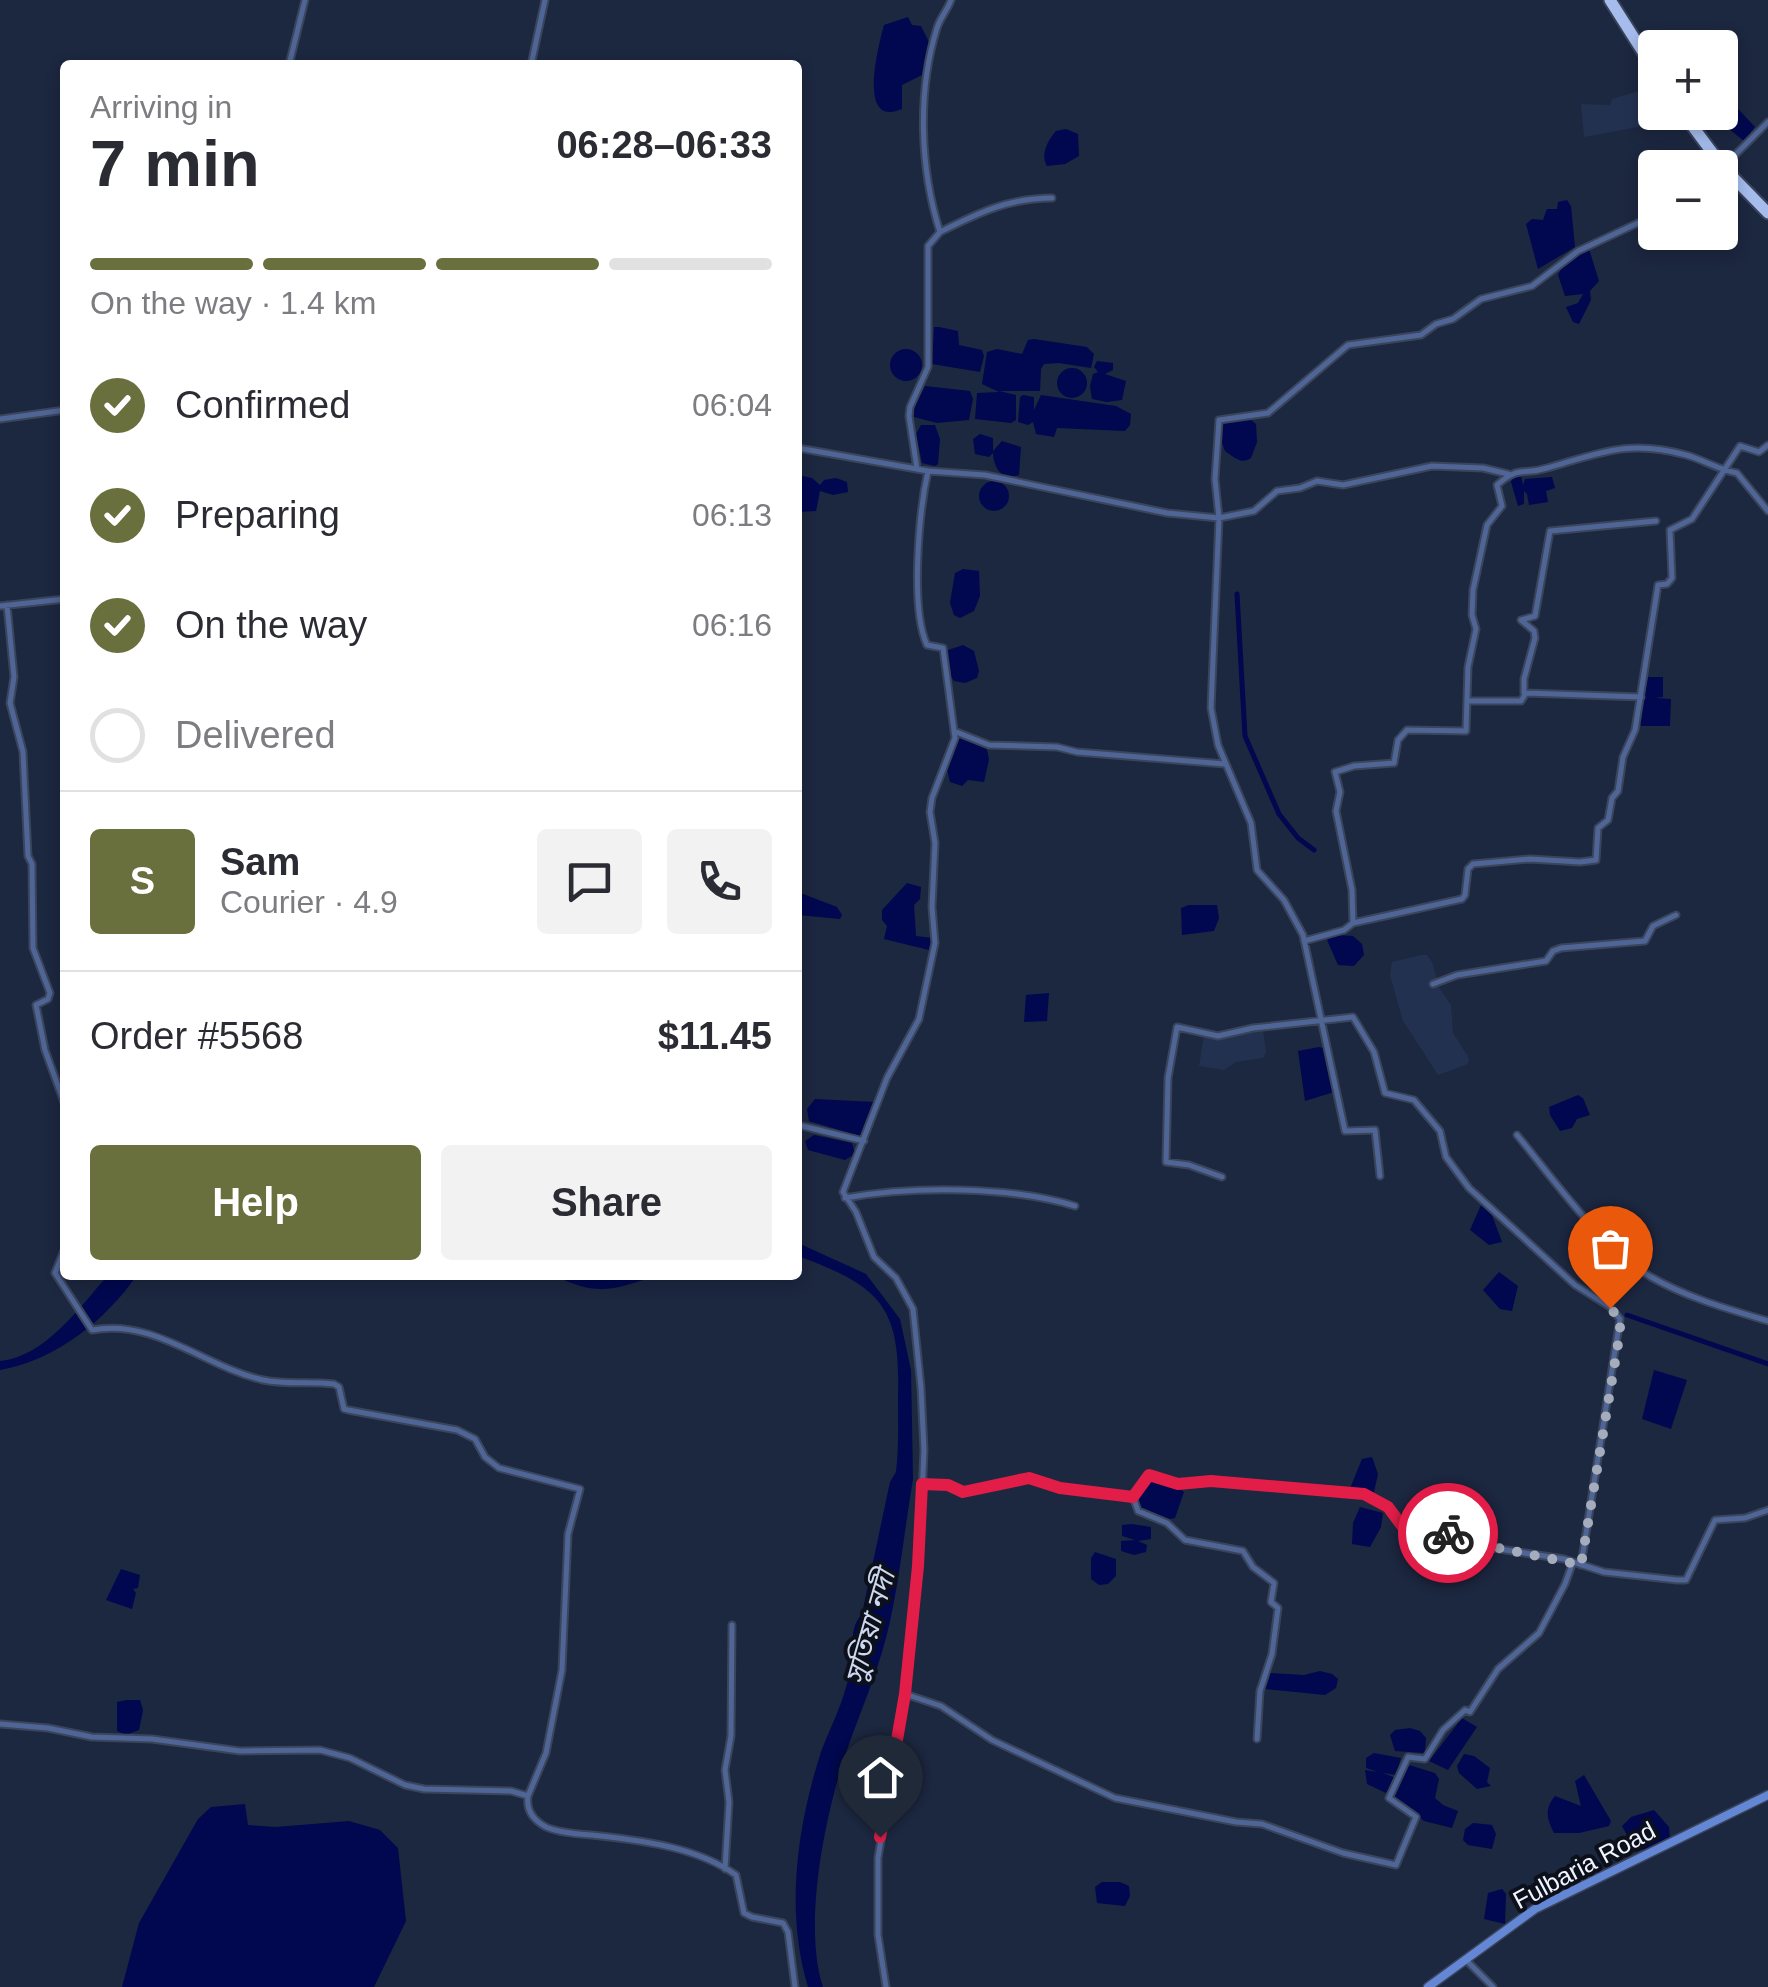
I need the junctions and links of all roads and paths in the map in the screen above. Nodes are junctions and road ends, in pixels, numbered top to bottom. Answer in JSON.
{"nodes":[{"id":1,"x":304,"y":0,"type":"edge"},
{"id":2,"x":545,"y":0,"type":"edge"},
{"id":3,"x":951,"y":0,"type":"edge"},
{"id":4,"x":1610,"y":0,"type":"edge"},
{"id":5,"x":1638,"y":44,"type":"edge"},
{"id":6,"x":290,"y":60,"type":"edge"},
{"id":7,"x":532,"y":60,"type":"edge"},
{"id":8,"x":1768,"y":122,"type":"edge"},
{"id":9,"x":1738,"y":151,"type":"edge"},
{"id":10,"x":1738,"y":184,"type":"edge"},
{"id":11,"x":1052,"y":198,"type":"dead end"},
{"id":12,"x":1768,"y":213,"type":"edge"},
{"id":13,"x":1638,"y":224,"type":"edge"},
{"id":14,"x":940,"y":232,"type":"junction"},
{"id":15,"x":60,"y":411,"type":"edge"},
{"id":16,"x":0,"y":418,"type":"edge"},
{"id":17,"x":1768,"y":445,"type":"edge"},
{"id":18,"x":802,"y":449,"type":"edge"},
{"id":19,"x":917,"y":469,"type":"junction"},
{"id":20,"x":1722,"y":471,"type":"junction"},
{"id":21,"x":928,"y":472,"type":"junction"},
{"id":22,"x":1508,"y":474,"type":"junction"},
{"id":23,"x":1768,"y":511,"type":"edge"},
{"id":24,"x":1218,"y":518,"type":"junction"},
{"id":25,"x":1656,"y":520,"type":"dead end"},
{"id":26,"x":60,"y":600,"type":"edge"},
{"id":27,"x":3,"y":606,"type":"edge"},
{"id":28,"x":1524,"y":694,"type":"junction"},
{"id":29,"x":1642,"y":698,"type":"junction"},
{"id":30,"x":1468,"y":701,"type":"junction"},
{"id":31,"x":954,"y":731,"type":"junction"},
{"id":32,"x":1226,"y":764,"type":"junction"},
{"id":33,"x":1676,"y":915,"type":"dead end"},
{"id":34,"x":1354,"y":923,"type":"junction"},
{"id":35,"x":1304,"y":941,"type":"junction"},
{"id":36,"x":1434,"y":984,"type":"dead end"},
{"id":37,"x":1322,"y":1021,"type":"junction"},
{"id":38,"x":60,"y":1092,"type":"edge"},
{"id":39,"x":802,"y":1126,"type":"edge"},
{"id":40,"x":1517,"y":1135,"type":"dead end"},
{"id":41,"x":864,"y":1141,"type":"junction"},
{"id":42,"x":1380,"y":1176,"type":"dead end"},
{"id":43,"x":1222,"y":1177,"type":"dead end"},
{"id":44,"x":845,"y":1198,"type":"junction"},
{"id":45,"x":1075,"y":1206,"type":"dead end"},
{"id":46,"x":60,"y":1260,"type":"edge"},
{"id":47,"x":1768,"y":1321,"type":"edge"},
{"id":48,"x":922,"y":1484,"type":"junction"},
{"id":49,"x":1133,"y":1497,"type":"junction"},
{"id":50,"x":1768,"y":1510,"type":"edge"},
{"id":51,"x":1573,"y":1562,"type":"junction"},
{"id":52,"x":1581,"y":1565,"type":"junction"},
{"id":53,"x":732,"y":1624,"type":"dead end"},
{"id":54,"x":905,"y":1694,"type":"junction"},
{"id":55,"x":0,"y":1724,"type":"edge"},
{"id":56,"x":1257,"y":1738,"type":"dead end"},
{"id":57,"x":1768,"y":1795,"type":"edge"},
{"id":58,"x":528,"y":1796,"type":"junction"},
{"id":59,"x":726,"y":1869,"type":"junction"},
{"id":60,"x":1466,"y":1960,"type":"junction"},
{"id":61,"x":794,"y":1987,"type":"edge"},
{"id":62,"x":886,"y":1987,"type":"edge"},
{"id":63,"x":1428,"y":1987,"type":"edge"},
{"id":64,"x":1493,"y":1987,"type":"edge"}],
"edges":[{"from":1,"to":6,"type":"street"},
{"from":2,"to":7,"type":"street"},
{"from":3,"to":14,"type":"street"},
{"from":4,"to":5,"type":"highway"},
{"from":8,"to":9,"type":"street"},
{"from":10,"to":12,"type":"highway"},
{"from":11,"to":14,"type":"street"},
{"from":13,"to":24,"type":"street"},
{"from":14,"to":19,"type":"street"},
{"from":15,"to":16,"type":"street"},
{"from":17,"to":20,"type":"street"},
{"from":18,"to":19,"type":"street"},
{"from":19,"to":21,"type":"street"},
{"from":20,"to":22,"type":"street"},
{"from":20,"to":23,"type":"street"},
{"from":20,"to":29,"type":"street"},
{"from":21,"to":24,"type":"street"},
{"from":21,"to":31,"type":"street"},
{"from":22,"to":24,"type":"street"},
{"from":22,"to":30,"type":"street"},
{"from":24,"to":32,"type":"street"},
{"from":25,"to":28,"type":"street"},
{"from":26,"to":27,"type":"street"},
{"from":27,"to":38,"type":"street"},
{"from":28,"to":29,"type":"street"},
{"from":28,"to":30,"type":"street"},
{"from":29,"to":34,"type":"street"},
{"from":30,"to":34,"type":"street"},
{"from":31,"to":32,"type":"street"},
{"from":31,"to":41,"type":"street"},
{"from":32,"to":35,"type":"street"},
{"from":33,"to":36,"type":"street"},
{"from":34,"to":35,"type":"street"},
{"from":35,"to":37,"type":"street"},
{"from":37,"to":42,"type":"street"},
{"from":37,"to":43,"type":"street"},
{"from":37,"to":52,"type":"street"},
{"from":39,"to":41,"type":"street"},
{"from":40,"to":47,"type":"street"},
{"from":41,"to":44,"type":"street"},
{"from":44,"to":45,"type":"street"},
{"from":44,"to":48,"type":"street"},
{"from":46,"to":58,"type":"street"},
{"from":48,"to":49,"type":"street"},
{"from":48,"to":54,"type":"street"},
{"from":49,"to":51,"type":"street"},
{"from":49,"to":56,"type":"street"},
{"from":50,"to":52,"type":"street"},
{"from":51,"to":52,"type":"street"},
{"from":51,"to":54,"type":"street"},
{"from":53,"to":59,"type":"street"},
{"from":54,"to":62,"type":"street"},
{"from":55,"to":58,"type":"street"},
{"from":57,"to":60,"type":"main road","name":"Fulbaria Road"},
{"from":58,"to":59,"type":"street"},
{"from":59,"to":61,"type":"street"},
{"from":60,"to":63,"type":"main road","name":"Fulbaria Road"},
{"from":60,"to":64,"type":"street"}]}
